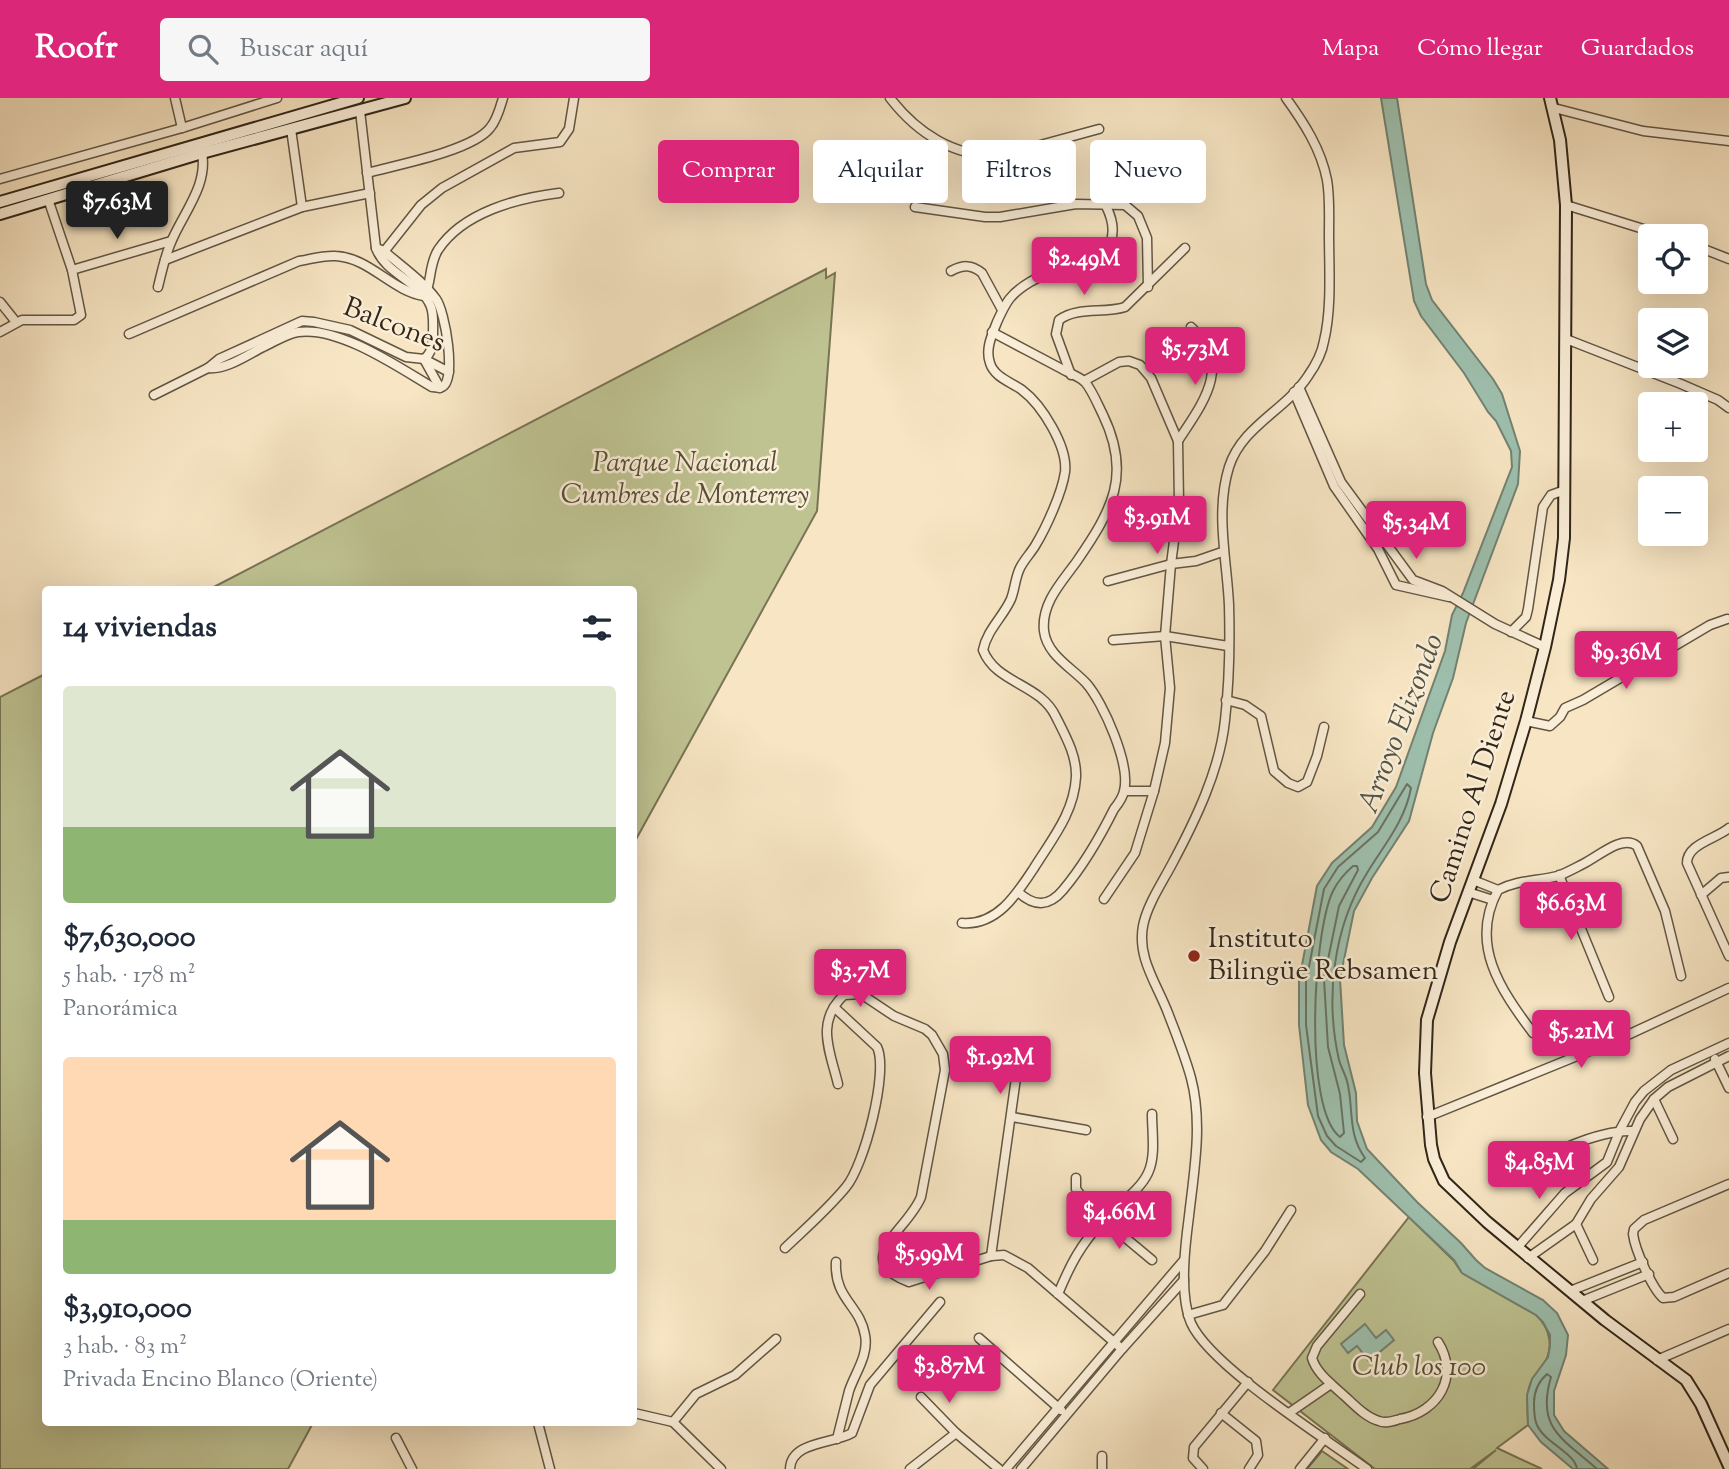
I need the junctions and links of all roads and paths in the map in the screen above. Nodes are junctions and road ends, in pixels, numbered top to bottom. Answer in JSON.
{"nodes":[{"id":1,"x":175,"y":98,"type":"edge"},
{"id":2,"x":277,"y":98,"type":"edge"},
{"id":3,"x":358,"y":98,"type":"edge"},
{"id":4,"x":405,"y":98,"type":"edge"},
{"id":5,"x":503,"y":98,"type":"edge"},
{"id":6,"x":574,"y":98,"type":"edge"},
{"id":7,"x":890,"y":98,"type":"edge"},
{"id":8,"x":1286,"y":98,"type":"edge"},
{"id":9,"x":1552,"y":103,"type":"edge"},
{"id":10,"x":360,"y":111,"type":"junction"},
{"id":11,"x":182,"y":128,"type":"junction"},
{"id":12,"x":291,"y":129,"type":"junction"},
{"id":13,"x":1100,"y":129,"type":"dead end"},
{"id":14,"x":1729,"y":141,"type":"edge"},
{"id":15,"x":202,"y":153,"type":"junction"},
{"id":16,"x":367,"y":173,"type":"junction"},
{"id":17,"x":0,"y":179,"type":"edge"},
{"id":18,"x":370,"y":193,"type":"junction"},
{"id":19,"x":559,"y":193,"type":"dead end"},
{"id":20,"x":48,"y":199,"type":"junction"},
{"id":21,"x":0,"y":202,"type":"edge"},
{"id":22,"x":1566,"y":205,"type":"junction"},
{"id":23,"x":1106,"y":206,"type":"junction"},
{"id":24,"x":302,"y":207,"type":"junction"},
{"id":25,"x":915,"y":207,"type":"dead end"},
{"id":26,"x":0,"y":214,"type":"edge"},
{"id":27,"x":1638,"y":227,"type":"edge"},
{"id":28,"x":171,"y":241,"type":"junction"},
{"id":29,"x":1185,"y":248,"type":"dead end"},
{"id":30,"x":1708,"y":251,"type":"edge"},
{"id":31,"x":380,"y":253,"type":"junction"},
{"id":32,"x":1729,"y":259,"type":"edge"},
{"id":33,"x":165,"y":260,"type":"junction"},
{"id":34,"x":72,"y":270,"type":"junction"},
{"id":35,"x":951,"y":271,"type":"dead end"},
{"id":36,"x":158,"y":287,"type":"dead end"},
{"id":37,"x":1148,"y":287,"type":"junction"},
{"id":38,"x":426,"y":293,"type":"junction"},
{"id":39,"x":0,"y":302,"type":"edge"},
{"id":40,"x":1002,"y":308,"type":"junction"},
{"id":41,"x":16,"y":322,"type":"junction"},
{"id":42,"x":1191,"y":327,"type":"dead end"},
{"id":43,"x":0,"y":332,"type":"edge"},
{"id":44,"x":992,"y":332,"type":"junction"},
{"id":45,"x":129,"y":334,"type":"dead end"},
{"id":46,"x":1566,"y":339,"type":"junction"},
{"id":47,"x":424,"y":359,"type":"junction"},
{"id":48,"x":208,"y":368,"type":"junction"},
{"id":49,"x":449,"y":372,"type":"junction"},
{"id":50,"x":1071,"y":374,"type":"junction"},
{"id":51,"x":1084,"y":381,"type":"junction"},
{"id":52,"x":442,"y":387,"type":"junction"},
{"id":53,"x":1297,"y":389,"type":"junction"},
{"id":54,"x":155,"y":395,"type":"dead end"},
{"id":55,"x":1729,"y":408,"type":"edge"},
{"id":56,"x":1178,"y":441,"type":"junction"},
{"id":57,"x":1328,"y":464,"type":"junction"},
{"id":58,"x":1565,"y":490,"type":"junction"},
{"id":59,"x":1222,"y":552,"type":"junction"},
{"id":60,"x":1171,"y":564,"type":"junction"},
{"id":61,"x":1401,"y":565,"type":"junction"},
{"id":62,"x":1388,"y":570,"type":"junction"},
{"id":63,"x":1413,"y":580,"type":"junction"},
{"id":64,"x":1108,"y":581,"type":"dead end"},
{"id":65,"x":1408,"y":589,"type":"junction"},
{"id":66,"x":1451,"y":598,"type":"junction"},
{"id":67,"x":1727,"y":619,"type":"dead end"},
{"id":68,"x":1511,"y":632,"type":"junction"},
{"id":69,"x":1165,"y":636,"type":"junction"},
{"id":70,"x":1112,"y":640,"type":"dead end"},
{"id":71,"x":1228,"y":646,"type":"junction"},
{"id":72,"x":1545,"y":647,"type":"junction"},
{"id":73,"x":1226,"y":700,"type":"junction"},
{"id":74,"x":1526,"y":721,"type":"junction"},
{"id":75,"x":1324,"y":727,"type":"dead end"},
{"id":76,"x":1125,"y":790,"type":"junction"},
{"id":77,"x":1154,"y":791,"type":"junction"},
{"id":78,"x":1729,"y":828,"type":"edge"},
{"id":79,"x":1559,"y":876,"type":"junction"},
{"id":80,"x":1729,"y":877,"type":"edge"},
{"id":81,"x":1473,"y":880,"type":"junction"},
{"id":82,"x":1498,"y":890,"type":"junction"},
{"id":83,"x":1018,"y":892,"type":"junction"},
{"id":84,"x":1468,"y":892,"type":"junction"},
{"id":85,"x":1701,"y":895,"type":"junction"},
{"id":86,"x":1104,"y":899,"type":"dead end"},
{"id":87,"x":1493,"y":900,"type":"junction"},
{"id":88,"x":962,"y":923,"type":"dead end"},
{"id":89,"x":1729,"y":956,"type":"edge"},
{"id":90,"x":1681,"y":976,"type":"dead end"},
{"id":91,"x":1726,"y":991,"type":"edge"},
{"id":92,"x":1609,"y":997,"type":"dead end"},
{"id":93,"x":834,"y":1007,"type":"junction"},
{"id":94,"x":1533,"y":1033,"type":"dead end"},
{"id":95,"x":1729,"y":1044,"type":"edge"},
{"id":96,"x":1712,"y":1051,"type":"junction"},
{"id":97,"x":1729,"y":1056,"type":"edge"},
{"id":98,"x":1716,"y":1061,"type":"junction"},
{"id":99,"x":1016,"y":1078,"type":"dead end"},
{"id":100,"x":838,"y":1084,"type":"dead end"},
{"id":101,"x":1729,"y":1087,"type":"edge"},
{"id":102,"x":1654,"y":1099,"type":"junction"},
{"id":103,"x":1152,"y":1114,"type":"dead end"},
{"id":104,"x":1012,"y":1117,"type":"junction"},
{"id":105,"x":1427,"y":1118,"type":"junction"},
{"id":106,"x":1086,"y":1130,"type":"dead end"},
{"id":107,"x":1620,"y":1130,"type":"junction"},
{"id":108,"x":1634,"y":1131,"type":"junction"},
{"id":109,"x":1673,"y":1139,"type":"dead end"},
{"id":110,"x":1513,"y":1175,"type":"dead end"},
{"id":111,"x":1076,"y":1178,"type":"dead end"},
{"id":112,"x":1583,"y":1180,"type":"junction"},
{"id":113,"x":1729,"y":1184,"type":"edge"},
{"id":114,"x":1596,"y":1192,"type":"junction"},
{"id":115,"x":1290,"y":1210,"type":"dead end"},
{"id":116,"x":1104,"y":1220,"type":"junction"},
{"id":117,"x":1576,"y":1224,"type":"junction"},
{"id":118,"x":785,"y":1248,"type":"dead end"},
{"id":119,"x":1517,"y":1248,"type":"junction"},
{"id":120,"x":991,"y":1256,"type":"junction"},
{"id":121,"x":1528,"y":1258,"type":"junction"},
{"id":122,"x":1152,"y":1260,"type":"dead end"},
{"id":123,"x":1184,"y":1260,"type":"junction"},
{"id":124,"x":1593,"y":1260,"type":"dead end"},
{"id":125,"x":836,"y":1262,"type":"dead end"},
{"id":126,"x":1643,"y":1262,"type":"junction"},
{"id":127,"x":1729,"y":1273,"type":"edge"},
{"id":128,"x":1649,"y":1275,"type":"junction"},
{"id":129,"x":1184,"y":1280,"type":"junction"},
{"id":130,"x":1570,"y":1291,"type":"junction"},
{"id":131,"x":1058,"y":1294,"type":"junction"},
{"id":132,"x":1360,"y":1294,"type":"dead end"},
{"id":133,"x":1582,"y":1301,"type":"junction"},
{"id":134,"x":940,"y":1302,"type":"dead end"},
{"id":135,"x":1188,"y":1315,"type":"junction"},
{"id":136,"x":1729,"y":1329,"type":"edge"},
{"id":137,"x":979,"y":1338,"type":"dead end"},
{"id":138,"x":776,"y":1339,"type":"dead end"},
{"id":139,"x":1113,"y":1342,"type":"junction"},
{"id":140,"x":1438,"y":1342,"type":"dead end"},
{"id":141,"x":1122,"y":1349,"type":"junction"},
{"id":142,"x":1657,"y":1360,"type":"junction"},
{"id":143,"x":1248,"y":1382,"type":"junction"},
{"id":144,"x":1331,"y":1384,"type":"junction"},
{"id":145,"x":920,"y":1397,"type":"dead end"},
{"id":146,"x":1058,"y":1407,"type":"junction"},
{"id":147,"x":1221,"y":1413,"type":"junction"},
{"id":148,"x":1289,"y":1413,"type":"junction"},
{"id":149,"x":637,"y":1414,"type":"edge"},
{"id":150,"x":1067,"y":1414,"type":"junction"},
{"id":151,"x":673,"y":1422,"type":"junction"},
{"id":152,"x":539,"y":1426,"type":"edge"},
{"id":153,"x":956,"y":1433,"type":"junction"},
{"id":154,"x":396,"y":1438,"type":"dead end"},
{"id":155,"x":837,"y":1438,"type":"junction"},
{"id":156,"x":1325,"y":1438,"type":"junction"},
{"id":157,"x":1102,"y":1456,"type":"dead end"},
{"id":158,"x":1729,"y":1466,"type":"edge"},
{"id":159,"x":412,"y":1469,"type":"edge"},
{"id":160,"x":550,"y":1469,"type":"edge"},
{"id":161,"x":721,"y":1469,"type":"edge"},
{"id":162,"x":790,"y":1469,"type":"edge"},
{"id":163,"x":910,"y":1469,"type":"edge"},
{"id":164,"x":999,"y":1469,"type":"edge"},
{"id":165,"x":1006,"y":1469,"type":"edge"},
{"id":166,"x":1021,"y":1469,"type":"edge"},
{"id":167,"x":1102,"y":1469,"type":"edge"},
{"id":168,"x":1203,"y":1469,"type":"edge"},
{"id":169,"x":1249,"y":1469,"type":"edge"},
{"id":170,"x":1300,"y":1469,"type":"edge"},
{"id":171,"x":1367,"y":1469,"type":"edge"}],
"edges":[{"from":1,"to":11,"type":"street"},
{"from":2,"to":11,"type":"street"},
{"from":3,"to":21,"type":"street"},
{"from":4,"to":10,"type":"street"},
{"from":5,"to":16,"type":"street"},
{"from":6,"to":31,"type":"street"},
{"from":7,"to":13,"type":"street"},
{"from":8,"to":53,"type":"street"},
{"from":9,"to":14,"type":"street"},
{"from":9,"to":22,"type":"street","name":"Camino Al Diente"},
{"from":10,"to":12,"type":"street"},
{"from":10,"to":16,"type":"street"},
{"from":11,"to":17,"type":"street"},
{"from":12,"to":15,"type":"street"},
{"from":12,"to":24,"type":"street"},
{"from":15,"to":20,"type":"street"},
{"from":15,"to":28,"type":"street"},
{"from":16,"to":18,"type":"street"},
{"from":18,"to":24,"type":"street"},
{"from":18,"to":31,"type":"street"},
{"from":19,"to":38,"type":"street"},
{"from":20,"to":26,"type":"street"},
{"from":20,"to":34,"type":"street"},
{"from":22,"to":27,"type":"street"},
{"from":22,"to":46,"type":"street","name":"Camino Al Diente"},
{"from":23,"to":25,"type":"street"},
{"from":23,"to":37,"type":"street"},
{"from":23,"to":40,"type":"street"},
{"from":24,"to":33,"type":"street"},
{"from":28,"to":33,"type":"street"},
{"from":28,"to":34,"type":"street"},
{"from":29,"to":37,"type":"street"},
{"from":30,"to":32,"type":"street"},
{"from":31,"to":38,"type":"street"},
{"from":33,"to":36,"type":"street"},
{"from":34,"to":41,"type":"street"},
{"from":35,"to":40,"type":"street"},
{"from":37,"to":50,"type":"street"},
{"from":38,"to":45,"type":"street"},
{"from":38,"to":47,"type":"street"},
{"from":38,"to":49,"type":"street"},
{"from":39,"to":41,"type":"street"},
{"from":40,"to":44,"type":"street"},
{"from":41,"to":43,"type":"street"},
{"from":42,"to":56,"type":"street"},
{"from":44,"to":50,"type":"street"},
{"from":44,"to":83,"type":"street"},
{"from":46,"to":55,"type":"street"},
{"from":46,"to":58,"type":"street","name":"Camino Al Diente"},
{"from":47,"to":48,"type":"street","name":"Balcones"},
{"from":47,"to":49,"type":"street","name":"Balcones"},
{"from":47,"to":52,"type":"street"},
{"from":48,"to":52,"type":"street","name":"Balcones"},
{"from":48,"to":54,"type":"street","name":"Balcones"},
{"from":49,"to":52,"type":"street"},
{"from":50,"to":51,"type":"street"},
{"from":51,"to":56,"type":"street"},
{"from":51,"to":76,"type":"street"},
{"from":53,"to":57,"type":"street"},
{"from":53,"to":59,"type":"street"},
{"from":56,"to":60,"type":"street"},
{"from":57,"to":61,"type":"street"},
{"from":57,"to":62,"type":"street"},
{"from":58,"to":68,"type":"street"},
{"from":58,"to":72,"type":"street","name":"Camino Al Diente"},
{"from":59,"to":60,"type":"street"},
{"from":59,"to":71,"type":"street"},
{"from":60,"to":64,"type":"street"},
{"from":60,"to":69,"type":"street"},
{"from":61,"to":62,"type":"street"},
{"from":61,"to":63,"type":"street"},
{"from":62,"to":65,"type":"street"},
{"from":63,"to":65,"type":"street"},
{"from":63,"to":66,"type":"street"},
{"from":65,"to":66,"type":"street"},
{"from":66,"to":68,"type":"street"},
{"from":67,"to":74,"type":"street"},
{"from":68,"to":72,"type":"street"},
{"from":69,"to":70,"type":"street"},
{"from":69,"to":71,"type":"street"},
{"from":69,"to":77,"type":"street"},
{"from":71,"to":73,"type":"street"},
{"from":72,"to":74,"type":"street","name":"Camino Al Diente"},
{"from":73,"to":75,"type":"street"},
{"from":73,"to":123,"type":"street"},
{"from":74,"to":81,"type":"street","name":"Camino Al Diente"},
{"from":76,"to":77,"type":"street"},
{"from":76,"to":83,"type":"street"},
{"from":77,"to":86,"type":"street"},
{"from":78,"to":85,"type":"street"},
{"from":79,"to":82,"type":"street"},
{"from":79,"to":90,"type":"street"},
{"from":79,"to":92,"type":"street"},
{"from":80,"to":85,"type":"street"},
{"from":81,"to":82,"type":"street"},
{"from":81,"to":84,"type":"street","name":"Camino Al Diente"},
{"from":82,"to":87,"type":"street"},
{"from":83,"to":88,"type":"street"},
{"from":84,"to":87,"type":"street"},
{"from":84,"to":105,"type":"street","name":"Camino Al Diente"},
{"from":85,"to":89,"type":"street"},
{"from":87,"to":94,"type":"street"},
{"from":91,"to":105,"type":"street"},
{"from":93,"to":100,"type":"street"},
{"from":93,"to":118,"type":"street"},
{"from":93,"to":120,"type":"street"},
{"from":95,"to":96,"type":"street"},
{"from":96,"to":98,"type":"street"},
{"from":96,"to":107,"type":"street"},
{"from":97,"to":98,"type":"street"},
{"from":98,"to":101,"type":"street"},
{"from":98,"to":102,"type":"street"},
{"from":99,"to":104,"type":"street"},
{"from":102,"to":108,"type":"street"},
{"from":102,"to":109,"type":"street"},
{"from":103,"to":116,"type":"street"},
{"from":104,"to":106,"type":"street"},
{"from":104,"to":120,"type":"street"},
{"from":105,"to":119,"type":"street","name":"Camino Al Diente"},
{"from":107,"to":108,"type":"street"},
{"from":107,"to":110,"type":"street"},
{"from":107,"to":112,"type":"street"},
{"from":108,"to":114,"type":"street"},
{"from":111,"to":116,"type":"street"},
{"from":112,"to":114,"type":"street"},
{"from":112,"to":119,"type":"street"},
{"from":113,"to":126,"type":"street"},
{"from":114,"to":117,"type":"street"},
{"from":115,"to":135,"type":"street"},
{"from":116,"to":122,"type":"street"},
{"from":116,"to":131,"type":"street"},
{"from":117,"to":121,"type":"street"},
{"from":117,"to":124,"type":"street"},
{"from":119,"to":121,"type":"street","name":"Camino Al Diente"},
{"from":120,"to":131,"type":"street"},
{"from":121,"to":130,"type":"street","name":"Camino Al Diente"},
{"from":123,"to":129,"type":"street"},
{"from":123,"to":139,"type":"street"},
{"from":125,"to":155,"type":"street"},
{"from":126,"to":128,"type":"street"},
{"from":126,"to":130,"type":"street"},
{"from":127,"to":128,"type":"street"},
{"from":128,"to":133,"type":"street"},
{"from":129,"to":135,"type":"street"},
{"from":129,"to":141,"type":"street"},
{"from":130,"to":133,"type":"street","name":"Camino Al Diente"},
{"from":131,"to":139,"type":"street"},
{"from":132,"to":144,"type":"street"},
{"from":133,"to":142,"type":"street","name":"Camino Al Diente"},
{"from":134,"to":155,"type":"street"},
{"from":135,"to":143,"type":"street"},
{"from":136,"to":142,"type":"street"},
{"from":137,"to":146,"type":"street"},
{"from":138,"to":151,"type":"street"},
{"from":139,"to":141,"type":"street"},
{"from":139,"to":146,"type":"street"},
{"from":140,"to":144,"type":"street"},
{"from":141,"to":150,"type":"street"},
{"from":142,"to":158,"type":"street","name":"Camino Al Diente"},
{"from":143,"to":147,"type":"street"},
{"from":143,"to":148,"type":"street"},
{"from":144,"to":148,"type":"street"},
{"from":145,"to":153,"type":"street"},
{"from":146,"to":150,"type":"street"},
{"from":146,"to":165,"type":"street"},
{"from":147,"to":168,"type":"street"},
{"from":147,"to":169,"type":"street"},
{"from":148,"to":156,"type":"street"},
{"from":149,"to":151,"type":"street"},
{"from":150,"to":166,"type":"street"},
{"from":151,"to":161,"type":"street"},
{"from":152,"to":160,"type":"street"},
{"from":153,"to":163,"type":"street"},
{"from":153,"to":164,"type":"street"},
{"from":154,"to":159,"type":"street"},
{"from":155,"to":162,"type":"street"},
{"from":156,"to":170,"type":"street"},
{"from":156,"to":171,"type":"street"},
{"from":157,"to":167,"type":"street"}]}
